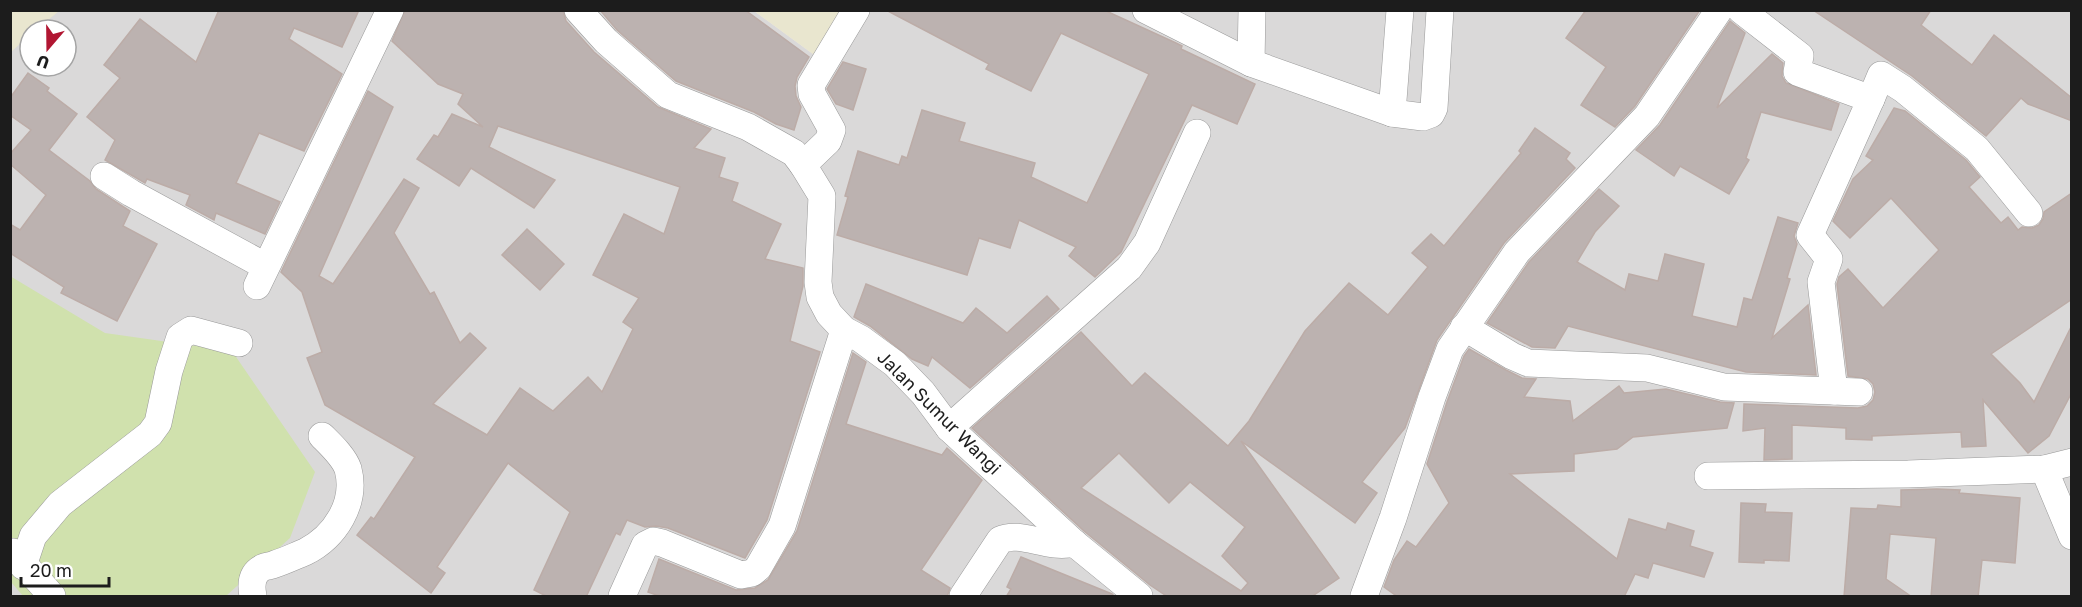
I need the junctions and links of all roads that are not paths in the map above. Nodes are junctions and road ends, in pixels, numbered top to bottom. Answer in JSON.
{"nodes":[{"id":1,"x":390,"y":10,"type":"edge"},
{"id":2,"x":578,"y":10,"type":"edge"},
{"id":3,"x":856,"y":10,"type":"edge"},
{"id":4,"x":1146,"y":10,"type":"edge"},
{"id":5,"x":1252,"y":10,"type":"edge"},
{"id":6,"x":1400,"y":10,"type":"edge"},
{"id":7,"x":1440,"y":10,"type":"edge"},
{"id":8,"x":1719,"y":10,"type":"edge"},
{"id":9,"x":1741,"y":10,"type":"edge"},
{"id":10,"x":1251,"y":63,"type":"junction"},
{"id":11,"x":1871,"y":99,"type":"junction"},
{"id":12,"x":1392,"y":113,"type":"junction"},
{"id":13,"x":1197,"y":133,"type":"dead end"},
{"id":14,"x":804,"y":165,"type":"junction"},
{"id":15,"x":104,"y":176,"type":"dead end"},
{"id":16,"x":2029,"y":213,"type":"dead end"},
{"id":17,"x":1464,"y":327,"type":"junction"},
{"id":18,"x":844,"y":330,"type":"junction"},
{"id":19,"x":239,"y":343,"type":"dead end"},
{"id":20,"x":949,"y":428,"type":"junction"},
{"id":21,"x":322,"y":436,"type":"dead end"},
{"id":22,"x":2072,"y":462,"type":"edge"},
{"id":23,"x":2044,"y":469,"type":"junction"},
{"id":24,"x":1708,"y":476,"type":"dead end"},
{"id":25,"x":2072,"y":536,"type":"edge"},
{"id":26,"x":1074,"y":543,"type":"junction"},
{"id":27,"x":17,"y":558,"type":"edge"},
{"id":28,"x":52,"y":597,"type":"edge"},
{"id":29,"x":253,"y":597,"type":"edge"},
{"id":30,"x":622,"y":597,"type":"edge"},
{"id":31,"x":963,"y":597,"type":"edge"},
{"id":32,"x":1139,"y":597,"type":"edge"},
{"id":33,"x":1364,"y":597,"type":"edge"}],
"edges":[{"from":1,"to":15,"type":"street"},
{"from":2,"to":14,"type":"street","name":"Jalan Sumur Wangi"},
{"from":3,"to":14,"type":"street"},
{"from":4,"to":10,"type":"street"},
{"from":5,"to":10,"type":"street"},
{"from":6,"to":12,"type":"street"},
{"from":7,"to":12,"type":"street"},
{"from":8,"to":17,"type":"street"},
{"from":9,"to":11,"type":"street"},
{"from":10,"to":12,"type":"street"},
{"from":11,"to":16,"type":"street"},
{"from":11,"to":17,"type":"street"},
{"from":13,"to":20,"type":"street"},
{"from":14,"to":18,"type":"street","name":"Jalan Sumur Wangi"},
{"from":17,"to":33,"type":"street"},
{"from":18,"to":20,"type":"street","name":"Jalan Sumur Wangi"},
{"from":18,"to":30,"type":"street"},
{"from":19,"to":27,"type":"street"},
{"from":20,"to":26,"type":"street","name":"Jalan Sumur Wangi"},
{"from":21,"to":29,"type":"street"},
{"from":22,"to":23,"type":"street"},
{"from":23,"to":24,"type":"street"},
{"from":23,"to":25,"type":"street"},
{"from":26,"to":31,"type":"street"},
{"from":26,"to":32,"type":"street","name":"Jalan Sumur Wangi"},
{"from":27,"to":28,"type":"street"}]}
